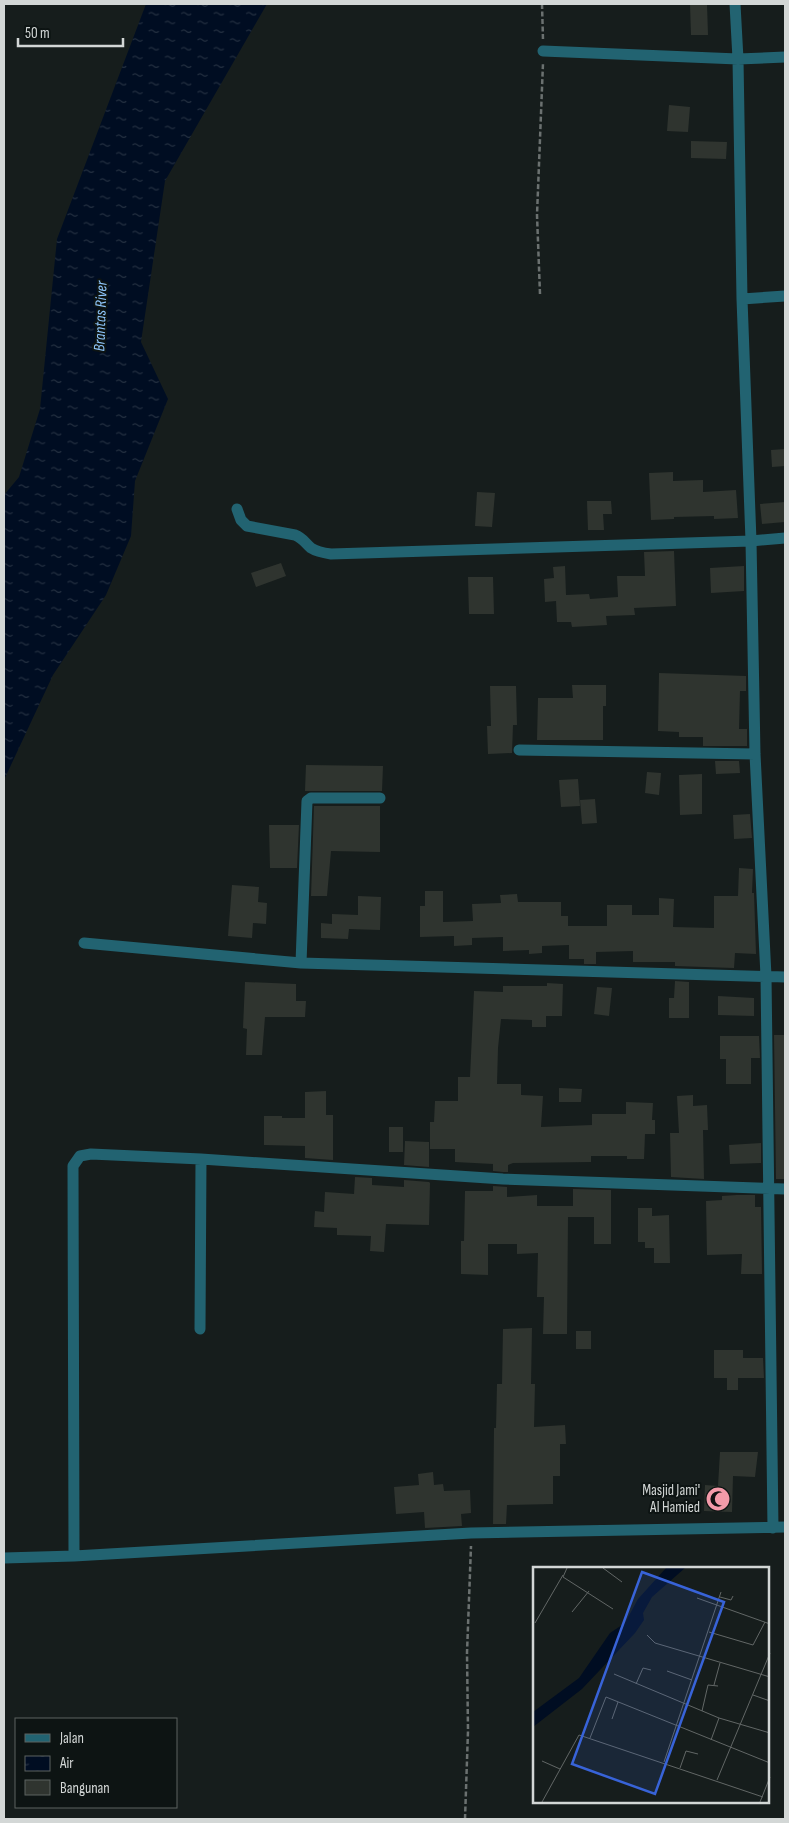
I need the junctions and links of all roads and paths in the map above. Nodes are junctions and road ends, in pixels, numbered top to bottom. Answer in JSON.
{"nodes":[{"id":1,"x":542,"y":4,"type":"edge"},
{"id":2,"x":735,"y":4,"type":"edge"},
{"id":3,"x":543,"y":52,"type":"junction"},
{"id":4,"x":785,"y":57,"type":"edge"},
{"id":5,"x":738,"y":59,"type":"junction"},
{"id":6,"x":540,"y":294,"type":"dead end"},
{"id":7,"x":785,"y":296,"type":"edge"},
{"id":8,"x":742,"y":299,"type":"junction"},
{"id":9,"x":237,"y":509,"type":"dead end"},
{"id":10,"x":785,"y":538,"type":"edge"},
{"id":11,"x":751,"y":541,"type":"junction"},
{"id":12,"x":519,"y":750,"type":"dead end"},
{"id":13,"x":755,"y":754,"type":"junction"},
{"id":14,"x":380,"y":798,"type":"dead end"},
{"id":15,"x":84,"y":943,"type":"dead end"},
{"id":16,"x":301,"y":963,"type":"junction"},
{"id":17,"x":766,"y":976,"type":"junction"},
{"id":18,"x":785,"y":977,"type":"edge"},
{"id":19,"x":201,"y":1159,"type":"junction"},
{"id":20,"x":769,"y":1189,"type":"junction"},
{"id":21,"x":785,"y":1190,"type":"edge"},
{"id":22,"x":200,"y":1329,"type":"dead end"},
{"id":23,"x":785,"y":1527,"type":"edge"},
{"id":24,"x":773,"y":1528,"type":"junction"},
{"id":25,"x":471,"y":1533,"type":"junction"},
{"id":26,"x":74,"y":1556,"type":"junction"},
{"id":27,"x":4,"y":1558,"type":"edge"},
{"id":28,"x":465,"y":1819,"type":"edge"}],
"edges":[{"from":1,"to":3,"type":"path"},
{"from":2,"to":5,"type":"street"},
{"from":3,"to":5,"type":"street"},
{"from":3,"to":6,"type":"path"},
{"from":4,"to":5,"type":"street"},
{"from":5,"to":8,"type":"street"},
{"from":7,"to":8,"type":"street"},
{"from":8,"to":11,"type":"street"},
{"from":9,"to":11,"type":"street"},
{"from":10,"to":11,"type":"street"},
{"from":11,"to":13,"type":"street"},
{"from":12,"to":13,"type":"street"},
{"from":13,"to":17,"type":"street"},
{"from":14,"to":16,"type":"street"},
{"from":15,"to":16,"type":"street"},
{"from":16,"to":17,"type":"street"},
{"from":17,"to":18,"type":"street"},
{"from":17,"to":20,"type":"street"},
{"from":19,"to":20,"type":"street"},
{"from":19,"to":22,"type":"street"},
{"from":19,"to":26,"type":"street"},
{"from":20,"to":21,"type":"street"},
{"from":20,"to":24,"type":"street"},
{"from":23,"to":24,"type":"street"},
{"from":24,"to":25,"type":"street"},
{"from":25,"to":26,"type":"street"},
{"from":25,"to":28,"type":"path"},
{"from":26,"to":27,"type":"street"}]}
